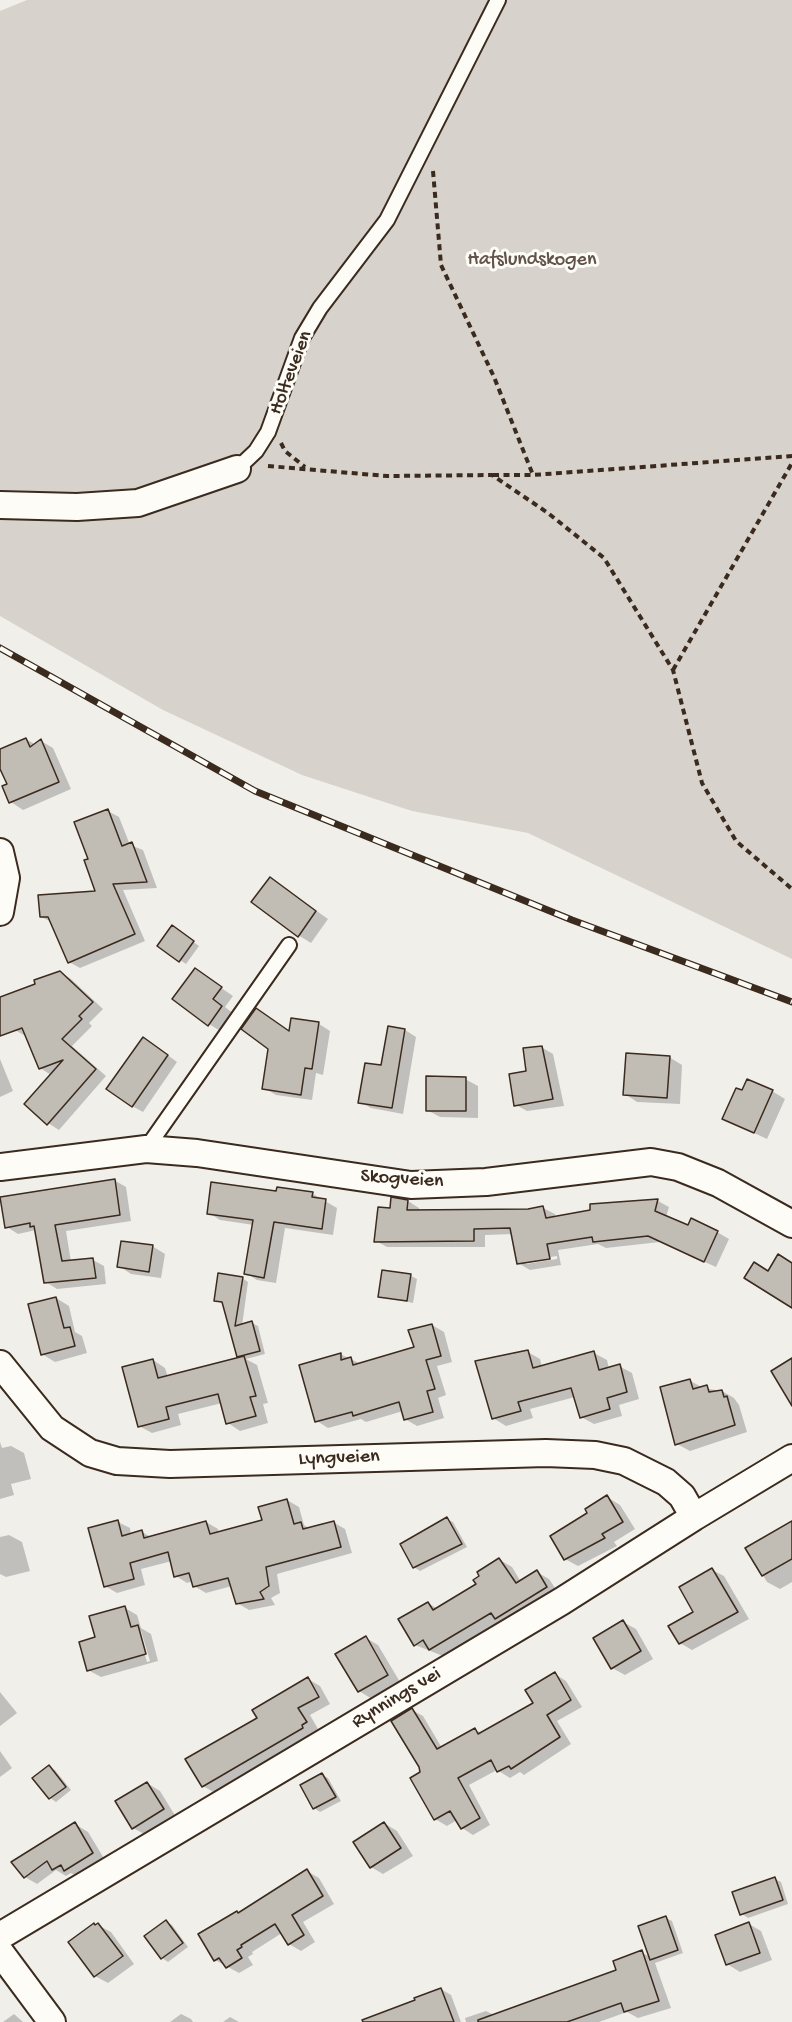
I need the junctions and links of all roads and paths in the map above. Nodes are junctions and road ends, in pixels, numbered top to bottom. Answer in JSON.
{"nodes":[{"id":1,"x":498,"y":0,"type":"edge"},
{"id":2,"x":430,"y":136,"type":"junction"},
{"id":3,"x":273,"y":420,"type":"junction"},
{"id":4,"x":792,"y":456,"type":"edge"},
{"id":5,"x":792,"y":463,"type":"edge"},
{"id":6,"x":308,"y":468,"type":"junction"},
{"id":7,"x":237,"y":469,"type":"junction"},
{"id":8,"x":492,"y":475,"type":"junction"},
{"id":9,"x":533,"y":475,"type":"junction"},
{"id":10,"x":0,"y":505,"type":"edge"},
{"id":11,"x":673,"y":669,"type":"junction"},
{"id":12,"x":0,"y":852,"type":"edge"},
{"id":13,"x":792,"y":890,"type":"edge"},
{"id":14,"x":0,"y":912,"type":"edge"},
{"id":15,"x":289,"y":945,"type":"dead end"},
{"id":16,"x":146,"y":1149,"type":"junction"},
{"id":17,"x":0,"y":1167,"type":"edge"},
{"id":18,"x":792,"y":1224,"type":"edge"},
{"id":19,"x":0,"y":1364,"type":"edge"},
{"id":20,"x":792,"y":1458,"type":"edge"},
{"id":21,"x":694,"y":1516,"type":"junction"},
{"id":22,"x":0,"y":1936,"type":"edge"},
{"id":23,"x":0,"y":1952,"type":"edge"},
{"id":24,"x":52,"y":2022,"type":"edge"}],
"edges":[{"from":1,"to":2,"type":"lane","name":"Holteveien"},
{"from":2,"to":3,"type":"lane","name":"Holteveien"},
{"from":2,"to":9,"type":"path"},
{"from":3,"to":6,"type":"path"},
{"from":3,"to":7,"type":"lane","name":"Holteveien"},
{"from":4,"to":9,"type":"path"},
{"from":5,"to":11,"type":"path"},
{"from":6,"to":7,"type":"path"},
{"from":6,"to":8,"type":"path"},
{"from":7,"to":10,"type":"street","name":"Holteveien"},
{"from":8,"to":9,"type":"path"},
{"from":8,"to":11,"type":"path"},
{"from":11,"to":13,"type":"path"},
{"from":12,"to":14,"type":"street"},
{"from":15,"to":16,"type":"lane"},
{"from":16,"to":17,"type":"street","name":"Skogveien"},
{"from":16,"to":18,"type":"street","name":"Skogveien"},
{"from":19,"to":21,"type":"street","name":"Lyngveien"},
{"from":20,"to":21,"type":"street","name":"Rynnings vei"},
{"from":21,"to":22,"type":"street","name":"Rynnings vei"},
{"from":23,"to":24,"type":"street"}]}
